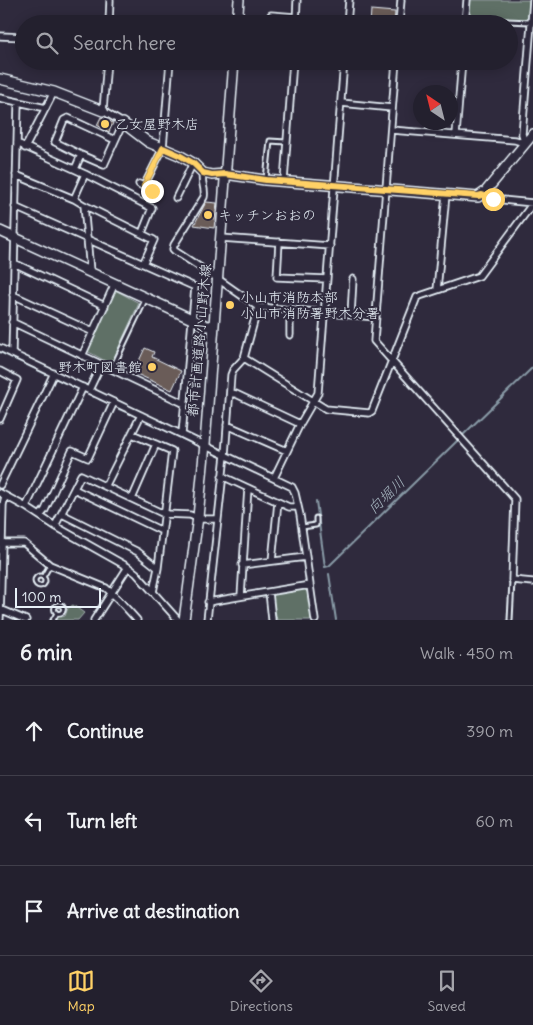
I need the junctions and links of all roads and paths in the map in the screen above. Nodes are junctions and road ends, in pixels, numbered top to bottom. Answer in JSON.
{"nodes":[{"id":1,"x":110,"y":0,"type":"edge"},
{"id":2,"x":239,"y":0,"type":"edge"},
{"id":3,"x":297,"y":0,"type":"edge"},
{"id":4,"x":350,"y":0,"type":"edge"},
{"id":5,"x":401,"y":0,"type":"edge"},
{"id":6,"x":467,"y":0,"type":"edge"},
{"id":7,"x":533,"y":0,"type":"edge"},
{"id":8,"x":109,"y":15,"type":"edge"},
{"id":9,"x":238,"y":15,"type":"edge"},
{"id":10,"x":296,"y":15,"type":"edge"},
{"id":11,"x":349,"y":15,"type":"edge"},
{"id":12,"x":400,"y":15,"type":"edge"},
{"id":13,"x":466,"y":15,"type":"edge"},
{"id":14,"x":518,"y":22,"type":"edge"},
{"id":15,"x":530,"y":22,"type":"junction"},
{"id":16,"x":531,"y":32,"type":"edge"},
{"id":17,"x":0,"y":36,"type":"edge"},
{"id":18,"x":15,"y":37,"type":"edge"},
{"id":19,"x":105,"y":70,"type":"edge"},
{"id":20,"x":169,"y":70,"type":"edge"},
{"id":21,"x":233,"y":70,"type":"edge"},
{"id":22,"x":292,"y":70,"type":"edge"},
{"id":23,"x":343,"y":70,"type":"edge"},
{"id":24,"x":395,"y":70,"type":"edge"},
{"id":25,"x":461,"y":70,"type":"edge"},
{"id":26,"x":0,"y":78,"type":"edge"},
{"id":27,"x":54,"y":92,"type":"junction"},
{"id":28,"x":0,"y":98,"type":"edge"},
{"id":29,"x":18,"y":103,"type":"junction"},
{"id":30,"x":341,"y":103,"type":"junction"},
{"id":31,"x":46,"y":108,"type":"junction"},
{"id":32,"x":392,"y":108,"type":"junction"},
{"id":33,"x":103,"y":111,"type":"junction"},
{"id":34,"x":122,"y":123,"type":"junction"},
{"id":35,"x":391,"y":130,"type":"junction"},
{"id":36,"x":533,"y":134,"type":"edge"},
{"id":37,"x":456,"y":135,"type":"junction"},
{"id":38,"x":115,"y":140,"type":"junction"},
{"id":39,"x":286,"y":142,"type":"junction"},
{"id":40,"x":17,"y":143,"type":"junction"},
{"id":41,"x":526,"y":143,"type":"junction"},
{"id":42,"x":25,"y":148,"type":"junction"},
{"id":43,"x":163,"y":148,"type":"junction"},
{"id":44,"x":81,"y":155,"type":"junction"},
{"id":45,"x":193,"y":163,"type":"junction"},
{"id":46,"x":75,"y":169,"type":"junction"},
{"id":47,"x":203,"y":173,"type":"junction"},
{"id":48,"x":85,"y":174,"type":"junction"},
{"id":49,"x":225,"y":174,"type":"junction"},
{"id":50,"x":16,"y":175,"type":"junction"},
{"id":51,"x":266,"y":180,"type":"junction"},
{"id":52,"x":284,"y":181,"type":"junction"},
{"id":53,"x":335,"y":185,"type":"junction"},
{"id":54,"x":386,"y":189,"type":"junction"},
{"id":55,"x":152,"y":191,"type":"dead end"},
{"id":56,"x":446,"y":194,"type":"junction"},
{"id":57,"x":482,"y":195,"type":"junction"},
{"id":58,"x":176,"y":198,"type":"dead end"},
{"id":59,"x":74,"y":200,"type":"junction"},
{"id":60,"x":533,"y":203,"type":"edge"},
{"id":61,"x":84,"y":205,"type":"junction"},
{"id":62,"x":15,"y":207,"type":"junction"},
{"id":63,"x":0,"y":231,"type":"edge"},
{"id":64,"x":142,"y":233,"type":"junction"},
{"id":65,"x":15,"y":237,"type":"junction"},
{"id":66,"x":87,"y":238,"type":"junction"},
{"id":67,"x":221,"y":238,"type":"junction"},
{"id":68,"x":279,"y":242,"type":"junction"},
{"id":69,"x":330,"y":246,"type":"junction"},
{"id":70,"x":14,"y":263,"type":"junction"},
{"id":71,"x":143,"y":264,"type":"junction"},
{"id":72,"x":90,"y":271,"type":"junction"},
{"id":73,"x":218,"y":279,"type":"junction"},
{"id":74,"x":327,"y":279,"type":"junction"},
{"id":75,"x":353,"y":279,"type":"dead end"},
{"id":76,"x":115,"y":283,"type":"junction"},
{"id":77,"x":437,"y":290,"type":"junction"},
{"id":78,"x":13,"y":295,"type":"junction"},
{"id":79,"x":146,"y":298,"type":"junction"},
{"id":80,"x":105,"y":306,"type":"junction"},
{"id":81,"x":258,"y":308,"type":"junction"},
{"id":82,"x":290,"y":310,"type":"junction"},
{"id":83,"x":325,"y":313,"type":"junction"},
{"id":84,"x":351,"y":315,"type":"junction"},
{"id":85,"x":376,"y":317,"type":"junction"},
{"id":86,"x":192,"y":319,"type":"junction"},
{"id":87,"x":12,"y":322,"type":"junction"},
{"id":88,"x":214,"y":326,"type":"junction"},
{"id":89,"x":93,"y":332,"type":"junction"},
{"id":90,"x":290,"y":335,"type":"dead end"},
{"id":91,"x":0,"y":348,"type":"edge"},
{"id":92,"x":12,"y":354,"type":"junction"},
{"id":93,"x":82,"y":356,"type":"junction"},
{"id":94,"x":244,"y":358,"type":"junction"},
{"id":95,"x":392,"y":362,"type":"junction"},
{"id":96,"x":101,"y":365,"type":"junction"},
{"id":97,"x":111,"y":370,"type":"junction"},
{"id":98,"x":0,"y":371,"type":"edge"},
{"id":99,"x":54,"y":373,"type":"junction"},
{"id":100,"x":86,"y":388,"type":"junction"},
{"id":101,"x":230,"y":393,"type":"junction"},
{"id":102,"x":314,"y":401,"type":"junction"},
{"id":103,"x":114,"y":402,"type":"junction"},
{"id":104,"x":185,"y":404,"type":"junction"},
{"id":105,"x":141,"y":415,"type":"junction"},
{"id":106,"x":0,"y":419,"type":"edge"},
{"id":107,"x":300,"y":424,"type":"junction"},
{"id":108,"x":227,"y":425,"type":"junction"},
{"id":109,"x":132,"y":434,"type":"junction"},
{"id":110,"x":182,"y":434,"type":"junction"},
{"id":111,"x":156,"y":444,"type":"junction"},
{"id":112,"x":205,"y":444,"type":"junction"},
{"id":113,"x":288,"y":451,"type":"junction"},
{"id":114,"x":225,"y":454,"type":"junction"},
{"id":115,"x":222,"y":476,"type":"junction"},
{"id":116,"x":274,"y":478,"type":"junction"},
{"id":117,"x":0,"y":485,"type":"edge"},
{"id":118,"x":106,"y":486,"type":"junction"},
{"id":119,"x":248,"y":488,"type":"junction"},
{"id":120,"x":74,"y":489,"type":"junction"},
{"id":121,"x":2,"y":494,"type":"edge"},
{"id":122,"x":132,"y":499,"type":"junction"},
{"id":123,"x":278,"y":502,"type":"junction"},
{"id":124,"x":26,"y":507,"type":"junction"},
{"id":125,"x":298,"y":507,"type":"junction"},
{"id":126,"x":62,"y":514,"type":"junction"},
{"id":127,"x":164,"y":514,"type":"junction"},
{"id":128,"x":40,"y":516,"type":"junction"},
{"id":129,"x":198,"y":517,"type":"junction"},
{"id":130,"x":316,"y":518,"type":"dead end"},
{"id":131,"x":218,"y":519,"type":"junction"},
{"id":132,"x":55,"y":526,"type":"junction"},
{"id":133,"x":302,"y":527,"type":"junction"},
{"id":134,"x":162,"y":531,"type":"junction"},
{"id":135,"x":2,"y":543,"type":"junction"},
{"id":136,"x":306,"y":557,"type":"junction"},
{"id":137,"x":272,"y":561,"type":"junction"},
{"id":138,"x":50,"y":565,"type":"junction"},
{"id":139,"x":242,"y":565,"type":"junction"},
{"id":140,"x":128,"y":567,"type":"junction"},
{"id":141,"x":158,"y":568,"type":"junction"},
{"id":142,"x":43,"y":576,"type":"dead end"},
{"id":143,"x":512,"y":580,"type":"junction"},
{"id":144,"x":533,"y":582,"type":"edge"},
{"id":145,"x":310,"y":585,"type":"junction"},
{"id":146,"x":153,"y":592,"type":"junction"},
{"id":147,"x":269,"y":592,"type":"junction"},
{"id":148,"x":112,"y":593,"type":"junction"},
{"id":149,"x":241,"y":596,"type":"junction"},
{"id":150,"x":208,"y":602,"type":"junction"},
{"id":151,"x":0,"y":609,"type":"edge"},
{"id":152,"x":57,"y":613,"type":"dead end"},
{"id":153,"x":0,"y":619,"type":"edge"},
{"id":154,"x":26,"y":620,"type":"edge"},
{"id":155,"x":53,"y":620,"type":"edge"},
{"id":156,"x":94,"y":620,"type":"edge"},
{"id":157,"x":137,"y":620,"type":"edge"},
{"id":158,"x":178,"y":620,"type":"edge"},
{"id":159,"x":184,"y":620,"type":"edge"},
{"id":160,"x":207,"y":620,"type":"edge"},
{"id":161,"x":272,"y":620,"type":"edge"},
{"id":162,"x":315,"y":620,"type":"edge"},
{"id":163,"x":510,"y":620,"type":"edge"}],
"edges":[{"from":1,"to":8,"type":"street"},
{"from":2,"to":9,"type":"street"},
{"from":3,"to":10,"type":"street"},
{"from":4,"to":11,"type":"street"},
{"from":5,"to":12,"type":"street"},
{"from":6,"to":13,"type":"street"},
{"from":7,"to":15,"type":"street"},
{"from":14,"to":15,"type":"lane"},
{"from":15,"to":16,"type":"street"},
{"from":16,"to":41,"type":"street"},
{"from":17,"to":18,"type":"street"},
{"from":19,"to":33,"type":"street"},
{"from":20,"to":43,"type":"street"},
{"from":21,"to":49,"type":"street","name":"都市計画道路小山野木線"},
{"from":22,"to":39,"type":"street"},
{"from":23,"to":30,"type":"street"},
{"from":24,"to":32,"type":"street"},
{"from":25,"to":37,"type":"street"},
{"from":26,"to":27,"type":"street"},
{"from":27,"to":31,"type":"street"},
{"from":27,"to":33,"type":"street"},
{"from":28,"to":29,"type":"street"},
{"from":29,"to":31,"type":"street"},
{"from":29,"to":40,"type":"street"},
{"from":30,"to":32,"type":"street"},
{"from":30,"to":53,"type":"street"},
{"from":31,"to":42,"type":"street"},
{"from":32,"to":35,"type":"street"},
{"from":33,"to":34,"type":"street"},
{"from":34,"to":38,"type":"street"},
{"from":34,"to":43,"type":"street"},
{"from":35,"to":37,"type":"street"},
{"from":35,"to":54,"type":"street"},
{"from":36,"to":41,"type":"street"},
{"from":37,"to":41,"type":"street"},
{"from":38,"to":44,"type":"street"},
{"from":38,"to":44,"type":"street"},
{"from":39,"to":51,"type":"lane"},
{"from":39,"to":52,"type":"street"},
{"from":40,"to":42,"type":"street"},
{"from":40,"to":50,"type":"street"},
{"from":41,"to":57,"type":"street"},
{"from":42,"to":46,"type":"street"},
{"from":43,"to":45,"type":"street"},
{"from":43,"to":55,"type":"street"},
{"from":44,"to":46,"type":"street"},
{"from":45,"to":47,"type":"street"},
{"from":45,"to":58,"type":"street"},
{"from":46,"to":48,"type":"street"},
{"from":47,"to":49,"type":"street"},
{"from":47,"to":73,"type":"street"},
{"from":48,"to":59,"type":"street"},
{"from":48,"to":64,"type":"street"},
{"from":49,"to":51,"type":"street"},
{"from":49,"to":67,"type":"street","name":"都市計画道路小山野木線"},
{"from":50,"to":59,"type":"street"},
{"from":50,"to":62,"type":"street"},
{"from":51,"to":52,"type":"street"},
{"from":52,"to":53,"type":"street"},
{"from":53,"to":54,"type":"street"},
{"from":53,"to":69,"type":"street"},
{"from":54,"to":56,"type":"street"},
{"from":54,"to":85,"type":"street"},
{"from":56,"to":57,"type":"street"},
{"from":56,"to":77,"type":"street"},
{"from":57,"to":60,"type":"street"},
{"from":59,"to":61,"type":"street"},
{"from":60,"to":77,"type":"street"},
{"from":61,"to":64,"type":"street"},
{"from":61,"to":66,"type":"street"},
{"from":62,"to":65,"type":"street"},
{"from":62,"to":66,"type":"street"},
{"from":63,"to":65,"type":"street"},
{"from":64,"to":71,"type":"street"},
{"from":65,"to":70,"type":"street"},
{"from":65,"to":72,"type":"street"},
{"from":66,"to":71,"type":"street"},
{"from":66,"to":72,"type":"street"},
{"from":67,"to":68,"type":"street"},
{"from":67,"to":73,"type":"street","name":"都市計画道路小山野木線"},
{"from":68,"to":69,"type":"street"},
{"from":68,"to":74,"type":"street"},
{"from":69,"to":74,"type":"street"},
{"from":70,"to":78,"type":"street"},
{"from":70,"to":80,"type":"street"},
{"from":71,"to":86,"type":"street"},
{"from":72,"to":76,"type":"street"},
{"from":73,"to":81,"type":"street"},
{"from":73,"to":88,"type":"street","name":"都市計画道路小山野木線"},
{"from":74,"to":83,"type":"street"},
{"from":75,"to":84,"type":"street"},
{"from":76,"to":79,"type":"street"},
{"from":76,"to":80,"type":"street"},
{"from":77,"to":95,"type":"street"},
{"from":78,"to":87,"type":"street"},
{"from":78,"to":89,"type":"street"},
{"from":79,"to":86,"type":"street"},
{"from":79,"to":97,"type":"lane"},
{"from":80,"to":89,"type":"street"},
{"from":81,"to":82,"type":"street"},
{"from":81,"to":94,"type":"street"},
{"from":82,"to":83,"type":"street"},
{"from":82,"to":90,"type":"street"},
{"from":83,"to":84,"type":"street"},
{"from":83,"to":102,"type":"street"},
{"from":84,"to":85,"type":"street"},
{"from":85,"to":95,"type":"street"},
{"from":86,"to":88,"type":"street"},
{"from":86,"to":104,"type":"street"},
{"from":87,"to":92,"type":"street"},
{"from":87,"to":93,"type":"street"},
{"from":88,"to":112,"type":"street","name":"都市計画道路小山野木線"},
{"from":89,"to":93,"type":"street"},
{"from":91,"to":92,"type":"street"},
{"from":92,"to":99,"type":"street"},
{"from":93,"to":96,"type":"street"},
{"from":94,"to":101,"type":"street"},
{"from":94,"to":102,"type":"street"},
{"from":95,"to":102,"type":"street"},
{"from":95,"to":143,"type":"street"},
{"from":96,"to":97,"type":"street"},
{"from":96,"to":100,"type":"street"},
{"from":97,"to":104,"type":"street"},
{"from":98,"to":106,"type":"street"},
{"from":99,"to":100,"type":"street"},
{"from":99,"to":117,"type":"street"},
{"from":100,"to":103,"type":"street"},
{"from":100,"to":124,"type":"street"},
{"from":101,"to":107,"type":"street"},
{"from":101,"to":108,"type":"street"},
{"from":102,"to":107,"type":"street"},
{"from":103,"to":105,"type":"street"},
{"from":103,"to":128,"type":"street"},
{"from":104,"to":110,"type":"street"},
{"from":105,"to":109,"type":"street"},
{"from":105,"to":110,"type":"street"},
{"from":107,"to":113,"type":"street"},
{"from":108,"to":113,"type":"street"},
{"from":108,"to":114,"type":"street"},
{"from":109,"to":111,"type":"street"},
{"from":109,"to":118,"type":"street"},
{"from":110,"to":112,"type":"street"},
{"from":111,"to":122,"type":"street"},
{"from":111,"to":127,"type":"street"},
{"from":112,"to":114,"type":"street"},
{"from":112,"to":129,"type":"street","name":"都市計画道路小山野木線"},
{"from":113,"to":116,"type":"street"},
{"from":114,"to":115,"type":"street"},
{"from":114,"to":116,"type":"street"},
{"from":115,"to":119,"type":"street"},
{"from":115,"to":131,"type":"street"},
{"from":116,"to":125,"type":"street"},
{"from":118,"to":120,"type":"street"},
{"from":118,"to":122,"type":"street"},
{"from":119,"to":123,"type":"street"},
{"from":119,"to":139,"type":"street"},
{"from":120,"to":126,"type":"street"},
{"from":120,"to":134,"type":"street"},
{"from":121,"to":124,"type":"street"},
{"from":121,"to":135,"type":"street"},
{"from":122,"to":127,"type":"street"},
{"from":123,"to":125,"type":"street"},
{"from":123,"to":137,"type":"street"},
{"from":124,"to":128,"type":"street"},
{"from":125,"to":133,"type":"street"},
{"from":126,"to":132,"type":"street"},
{"from":126,"to":141,"type":"street"},
{"from":127,"to":129,"type":"street"},
{"from":127,"to":134,"type":"street"},
{"from":128,"to":132,"type":"street"},
{"from":129,"to":131,"type":"street"},
{"from":129,"to":159,"type":"street","name":"都市計画道路小山野木線"},
{"from":130,"to":133,"type":"lane"},
{"from":131,"to":150,"type":"street"},
{"from":132,"to":140,"type":"street"},
{"from":133,"to":136,"type":"street"},
{"from":134,"to":141,"type":"street"},
{"from":135,"to":138,"type":"street"},
{"from":135,"to":151,"type":"street"},
{"from":136,"to":137,"type":"street"},
{"from":136,"to":145,"type":"street"},
{"from":137,"to":139,"type":"street"},
{"from":138,"to":142,"type":"lane"},
{"from":138,"to":148,"type":"street"},
{"from":139,"to":149,"type":"street"},
{"from":140,"to":146,"type":"street"},
{"from":140,"to":148,"type":"street"},
{"from":141,"to":146,"type":"street"},
{"from":143,"to":144,"type":"street"},
{"from":143,"to":163,"type":"lane"},
{"from":145,"to":147,"type":"street"},
{"from":145,"to":162,"type":"street"},
{"from":146,"to":158,"type":"street"},
{"from":147,"to":149,"type":"street"},
{"from":147,"to":161,"type":"street"},
{"from":148,"to":156,"type":"street"},
{"from":148,"to":157,"type":"street"},
{"from":149,"to":150,"type":"street"},
{"from":150,"to":160,"type":"street"},
{"from":151,"to":153,"type":"street"},
{"from":151,"to":154,"type":"street"},
{"from":152,"to":155,"type":"lane"}]}
